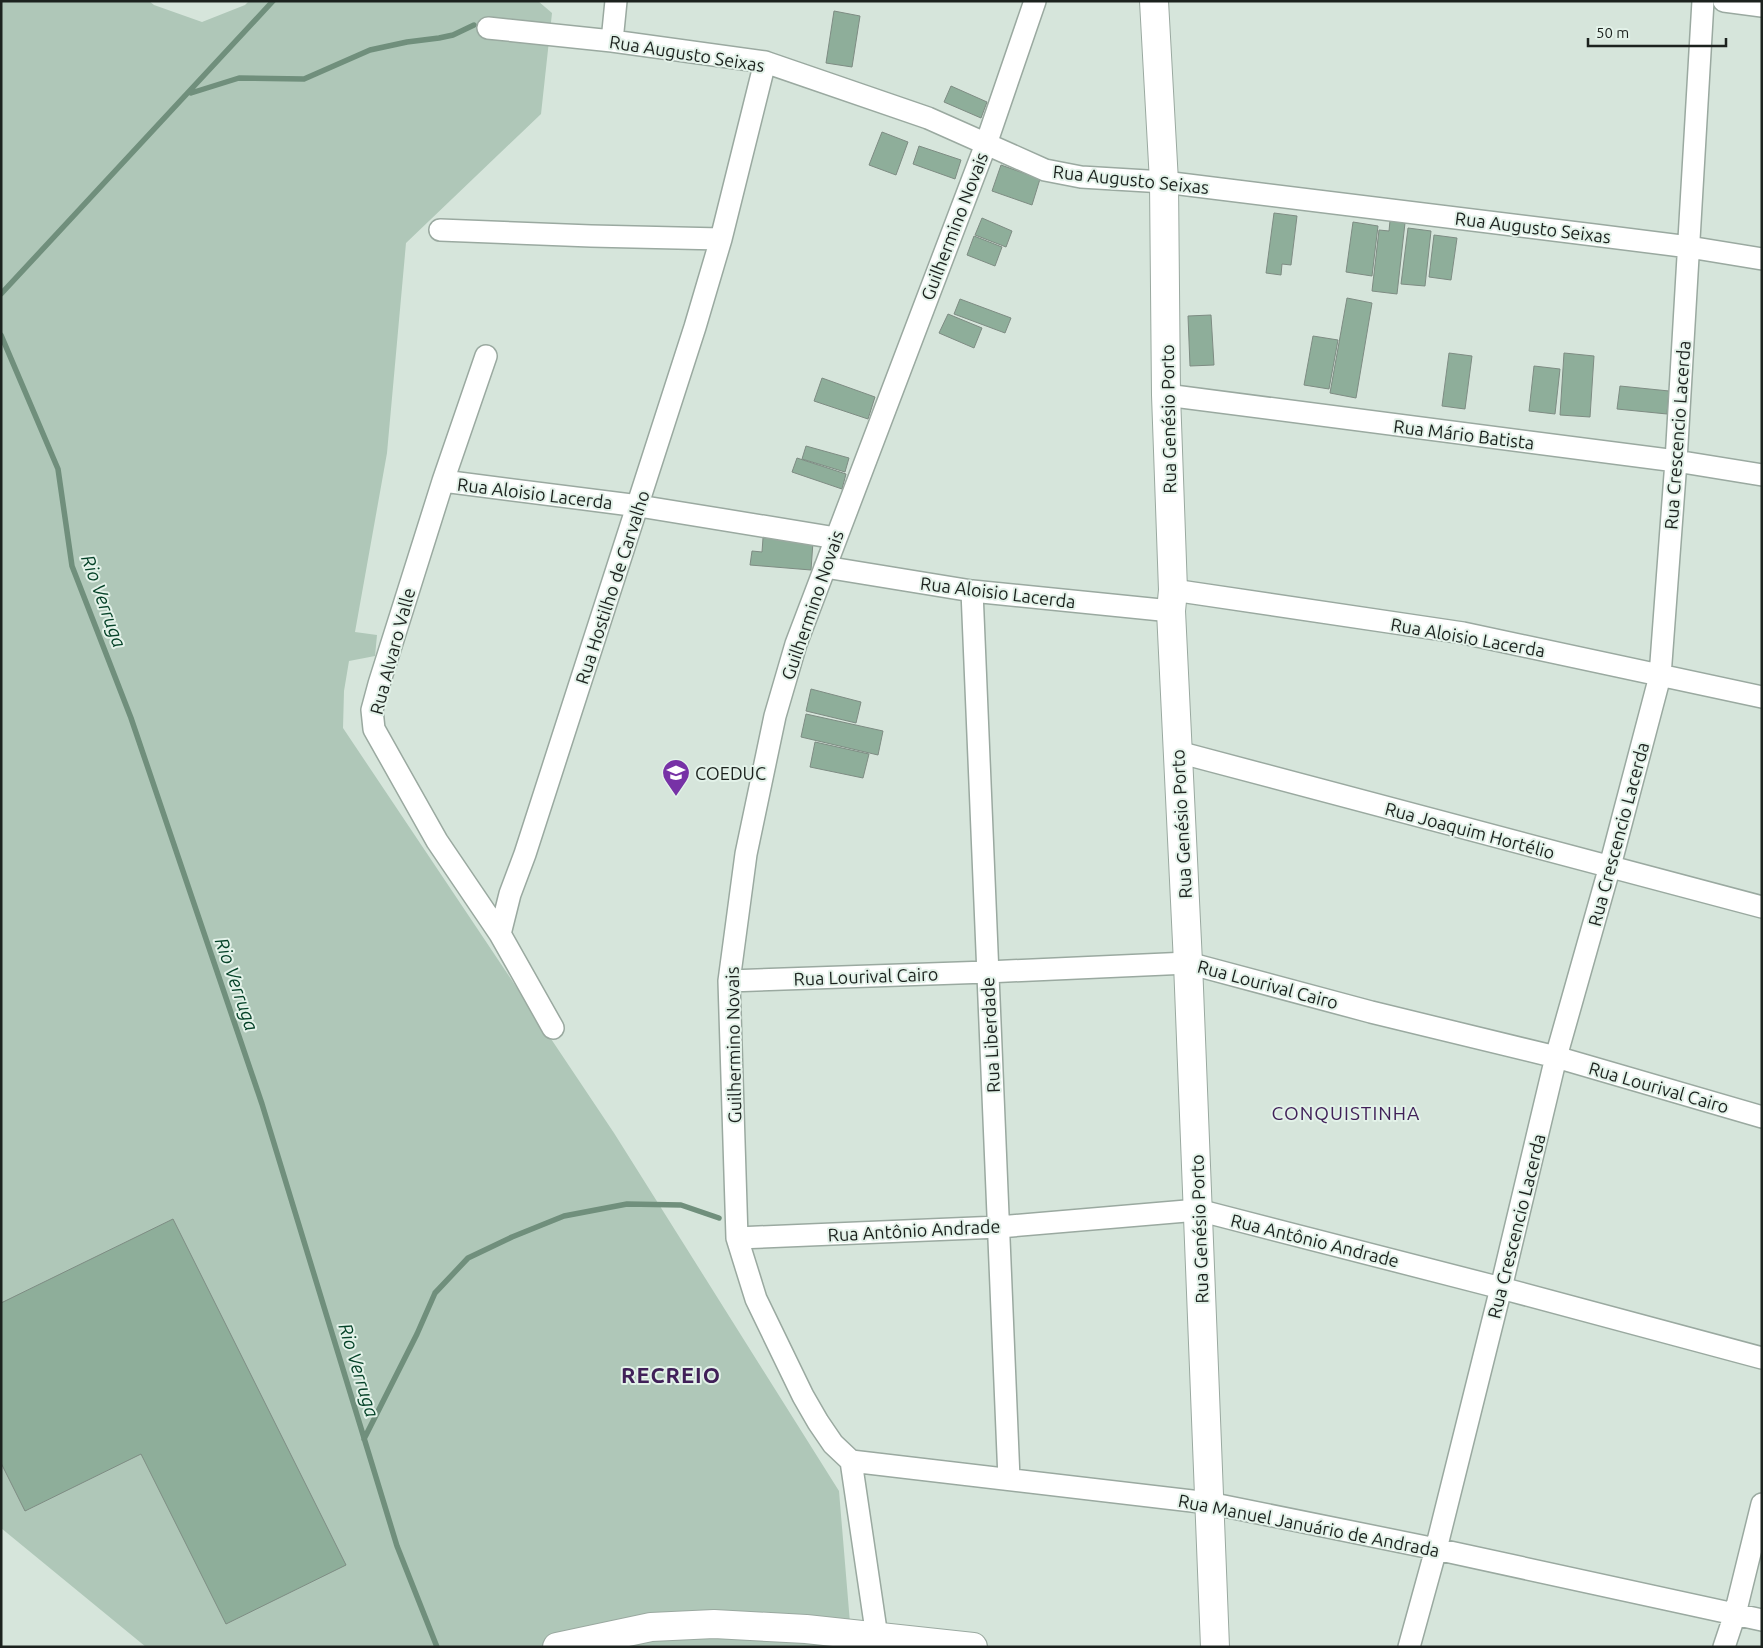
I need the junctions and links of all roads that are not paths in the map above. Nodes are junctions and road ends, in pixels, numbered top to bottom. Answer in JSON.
{"nodes":[{"id":1,"x":616,"y":1,"type":"edge"},
{"id":2,"x":1035,"y":1,"type":"edge"},
{"id":3,"x":1154,"y":1,"type":"edge"},
{"id":4,"x":1703,"y":1,"type":"edge"},
{"id":5,"x":1724,"y":1,"type":"edge"},
{"id":6,"x":1762,"y":6,"type":"edge"},
{"id":7,"x":488,"y":28,"type":"dead end"},
{"id":8,"x":612,"y":41,"type":"junction"},
{"id":9,"x":765,"y":62,"type":"junction"},
{"id":10,"x":986,"y":144,"type":"junction"},
{"id":11,"x":1164,"y":182,"type":"junction"},
{"id":12,"x":440,"y":230,"type":"dead end"},
{"id":13,"x":721,"y":239,"type":"junction"},
{"id":14,"x":1689,"y":247,"type":"junction"},
{"id":15,"x":1762,"y":259,"type":"edge"},
{"id":16,"x":486,"y":356,"type":"dead end"},
{"id":17,"x":1166,"y":396,"type":"junction"},
{"id":18,"x":1676,"y":461,"type":"junction"},
{"id":19,"x":1762,"y":475,"type":"edge"},
{"id":20,"x":443,"y":481,"type":"junction"},
{"id":21,"x":639,"y":506,"type":"junction"},
{"id":22,"x":836,"y":538,"type":"junction"},
{"id":23,"x":825,"y":568,"type":"junction"},
{"id":24,"x":972,"y":591,"type":"junction"},
{"id":25,"x":1172,"y":601,"type":"junction"},
{"id":26,"x":1660,"y":676,"type":"junction"},
{"id":27,"x":1762,"y":697,"type":"edge"},
{"id":28,"x":1178,"y":752,"type":"junction"},
{"id":29,"x":1610,"y":866,"type":"junction"},
{"id":30,"x":1762,"y":907,"type":"edge"},
{"id":31,"x":500,"y":934,"type":"junction"},
{"id":32,"x":1188,"y":962,"type":"junction"},
{"id":33,"x":988,"y":972,"type":"junction"},
{"id":34,"x":729,"y":981,"type":"junction"},
{"id":35,"x":553,"y":1028,"type":"dead end"},
{"id":36,"x":1556,"y":1057,"type":"junction"},
{"id":37,"x":1762,"y":1117,"type":"edge"},
{"id":38,"x":1198,"y":1210,"type":"junction"},
{"id":39,"x":999,"y":1227,"type":"junction"},
{"id":40,"x":737,"y":1238,"type":"junction"},
{"id":41,"x":1501,"y":1288,"type":"junction"},
{"id":42,"x":1762,"y":1358,"type":"edge"},
{"id":43,"x":851,"y":1460,"type":"junction"},
{"id":44,"x":1010,"y":1479,"type":"junction"},
{"id":45,"x":1209,"y":1503,"type":"junction"},
{"id":46,"x":1762,"y":1504,"type":"edge"},
{"id":47,"x":1436,"y":1549,"type":"junction"},
{"id":48,"x":1735,"y":1614,"type":"junction"},
{"id":49,"x":1762,"y":1620,"type":"edge"},
{"id":50,"x":877,"y":1637,"type":"junction"},
{"id":51,"x":557,"y":1647,"type":"edge"},
{"id":52,"x":973,"y":1647,"type":"edge"},
{"id":53,"x":1215,"y":1647,"type":"edge"},
{"id":54,"x":1409,"y":1647,"type":"edge"},
{"id":55,"x":1724,"y":1647,"type":"edge"}],
"edges":[{"from":1,"to":8,"type":"street"},
{"from":2,"to":10,"type":"street","name":"Guilhermino Novais"},
{"from":3,"to":11,"type":"street","name":"Rua Genésio Porto"},
{"from":4,"to":14,"type":"street","name":"Rua Crescencio Lacerda"},
{"from":5,"to":6,"type":"street"},
{"from":7,"to":8,"type":"street","name":"Rua Augusto Seixas"},
{"from":8,"to":9,"type":"street","name":"Rua Augusto Seixas"},
{"from":9,"to":10,"type":"street","name":"Rua Augusto Seixas"},
{"from":9,"to":13,"type":"street","name":"Rua Hostilho de Carvalho"},
{"from":10,"to":11,"type":"street","name":"Rua Augusto Seixas"},
{"from":10,"to":22,"type":"street","name":"Guilhermino Novais"},
{"from":11,"to":14,"type":"street","name":"Rua Augusto Seixas"},
{"from":11,"to":17,"type":"street","name":"Rua Genésio Porto"},
{"from":12,"to":13,"type":"street"},
{"from":13,"to":21,"type":"street","name":"Rua Hostilho de Carvalho"},
{"from":14,"to":15,"type":"street","name":"Rua Augusto Seixas"},
{"from":14,"to":18,"type":"street","name":"Rua Crescencio Lacerda"},
{"from":16,"to":20,"type":"street","name":"Rua Alvaro Valle"},
{"from":17,"to":18,"type":"street","name":"Rua Mário Batista"},
{"from":17,"to":25,"type":"street","name":"Rua Genésio Porto"},
{"from":18,"to":19,"type":"street","name":"Rua Mário Batista"},
{"from":18,"to":26,"type":"street","name":"Rua Crescencio Lacerda"},
{"from":20,"to":21,"type":"street","name":"Rua Aloisio Lacerda"},
{"from":20,"to":31,"type":"street","name":"Rua Alvaro Valle"},
{"from":21,"to":22,"type":"street","name":"Rua Aloisio Lacerda"},
{"from":21,"to":31,"type":"street","name":"Rua Hostilho de Carvalho"},
{"from":22,"to":23,"type":"street","name":"Guilhermino Novais"},
{"from":23,"to":24,"type":"street","name":"Rua Aloisio Lacerda"},
{"from":23,"to":34,"type":"street","name":"Guilhermino Novais"},
{"from":24,"to":25,"type":"street","name":"Rua Aloisio Lacerda"},
{"from":24,"to":33,"type":"street","name":"Rua Liberdade"},
{"from":25,"to":26,"type":"street","name":"Rua Aloisio Lacerda"},
{"from":25,"to":28,"type":"street","name":"Rua Genésio Porto"},
{"from":26,"to":27,"type":"street","name":"Rua Aloisio Lacerda"},
{"from":26,"to":29,"type":"street","name":"Rua Crescencio Lacerda"},
{"from":28,"to":29,"type":"street","name":"Rua Joaquim Hortélio"},
{"from":28,"to":32,"type":"street","name":"Rua Genésio Porto"},
{"from":29,"to":30,"type":"street","name":"Rua Joaquim Hortélio"},
{"from":29,"to":36,"type":"street","name":"Rua Crescencio Lacerda"},
{"from":31,"to":35,"type":"street","name":"Rua Alvaro Valle"},
{"from":32,"to":33,"type":"street","name":"Rua Lourival Cairo"},
{"from":32,"to":36,"type":"street","name":"Rua Lourival Cairo"},
{"from":32,"to":38,"type":"street","name":"Rua Genésio Porto"},
{"from":33,"to":34,"type":"street","name":"Rua Lourival Cairo"},
{"from":33,"to":39,"type":"street","name":"Rua Liberdade"},
{"from":34,"to":40,"type":"street","name":"Guilhermino Novais"},
{"from":36,"to":37,"type":"street","name":"Rua Lourival Cairo"},
{"from":36,"to":41,"type":"street","name":"Rua Crescencio Lacerda"},
{"from":38,"to":39,"type":"street","name":"Rua Antônio Andrade"},
{"from":38,"to":41,"type":"street","name":"Rua Antônio Andrade"},
{"from":38,"to":45,"type":"street","name":"Rua Genésio Porto"},
{"from":39,"to":40,"type":"street","name":"Rua Antônio Andrade"},
{"from":39,"to":44,"type":"street","name":"Rua Liberdade"},
{"from":40,"to":43,"type":"street","name":"Guilhermino Novais"},
{"from":41,"to":42,"type":"street","name":"Rua Antônio Andrade"},
{"from":41,"to":47,"type":"street","name":"Rua Crescencio Lacerda"},
{"from":43,"to":44,"type":"street","name":"Rua Manuel Januário de Andrada"},
{"from":43,"to":50,"type":"street"},
{"from":44,"to":45,"type":"street","name":"Rua Manuel Januário de Andrada"},
{"from":45,"to":47,"type":"street","name":"Rua Manuel Januário de Andrada"},
{"from":45,"to":53,"type":"street","name":"Rua Genésio Porto"},
{"from":46,"to":48,"type":"street"},
{"from":47,"to":48,"type":"street","name":"Rua Manuel Januário de Andrada"},
{"from":47,"to":54,"type":"street","name":"Rua Crescencio Lacerda"},
{"from":48,"to":49,"type":"street","name":"Rua Manuel Januário de Andrada"},
{"from":48,"to":55,"type":"street"},
{"from":50,"to":51,"type":"street"},
{"from":50,"to":52,"type":"street"}]}
